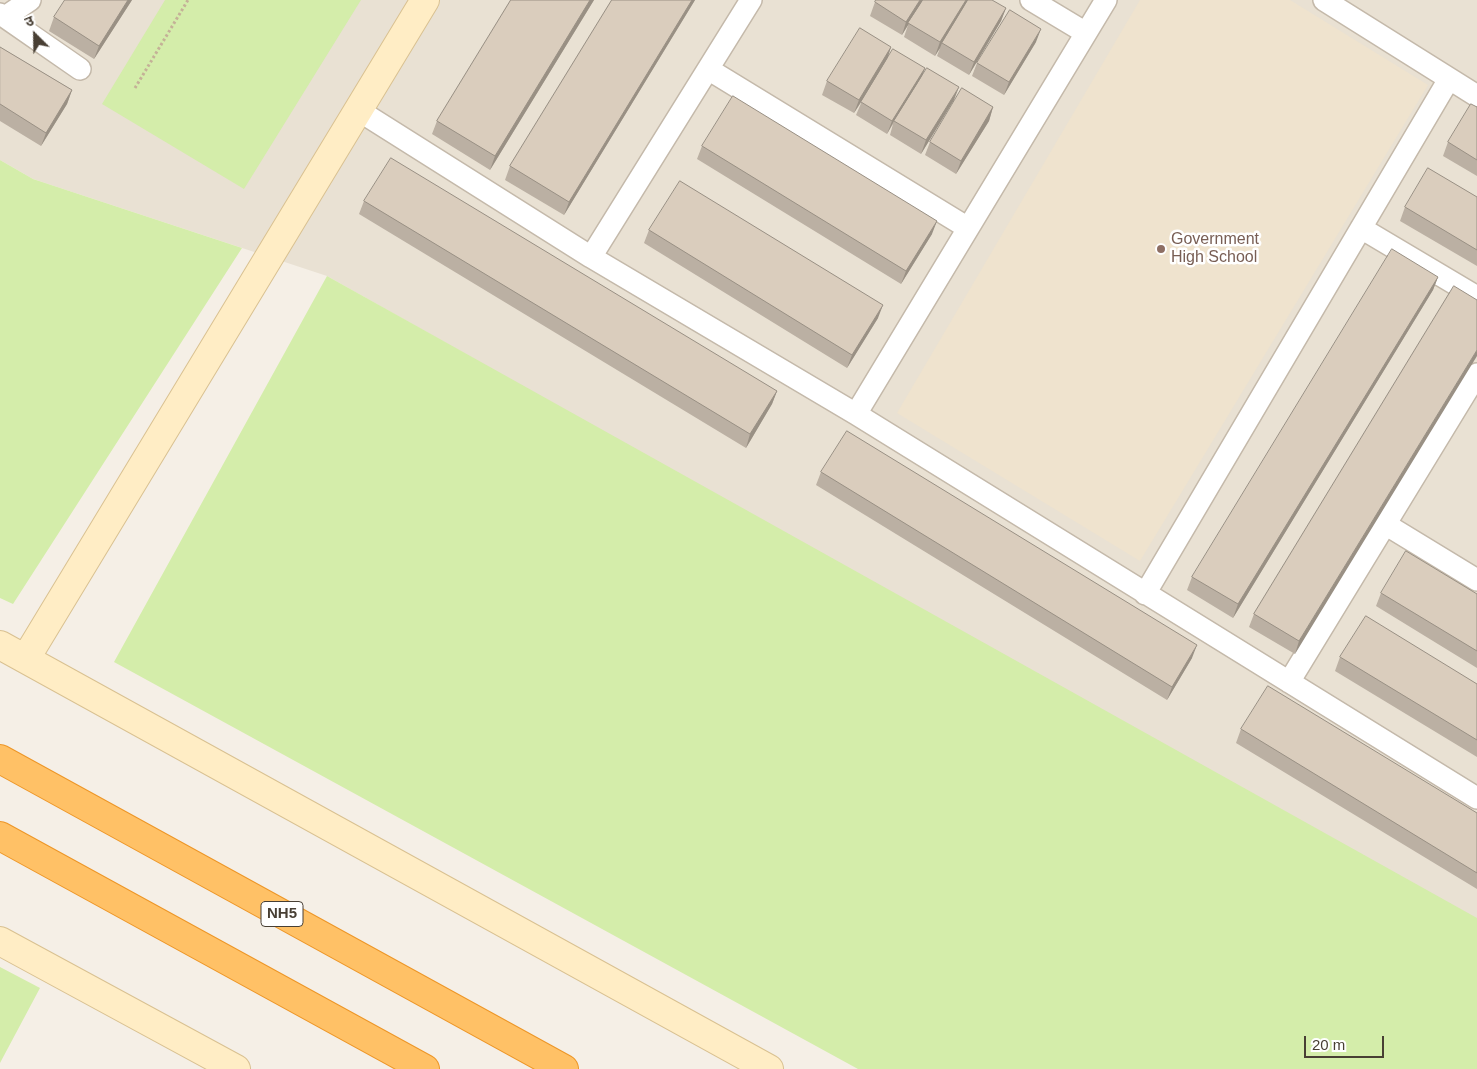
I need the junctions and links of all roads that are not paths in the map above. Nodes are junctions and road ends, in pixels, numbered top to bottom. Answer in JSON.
{"nodes":[{"id":1,"x":30,"y":0,"type":"edge"},
{"id":2,"x":425,"y":0,"type":"edge"},
{"id":3,"x":751,"y":0,"type":"edge"},
{"id":4,"x":1031,"y":0,"type":"edge"},
{"id":5,"x":1106,"y":0,"type":"edge"},
{"id":6,"x":1324,"y":0,"type":"edge"},
{"id":7,"x":2,"y":16,"type":"edge"},
{"id":8,"x":1086,"y":32,"type":"junction"},
{"id":9,"x":708,"y":68,"type":"junction"},
{"id":10,"x":80,"y":69,"type":"dead end"},
{"id":11,"x":1449,"y":79,"type":"junction"},
{"id":12,"x":1477,"y":96,"type":"edge"},
{"id":13,"x":358,"y":110,"type":"junction"},
{"id":14,"x":968,"y":228,"type":"junction"},
{"id":15,"x":1361,"y":228,"type":"junction"},
{"id":16,"x":591,"y":257,"type":"junction"},
{"id":17,"x":1477,"y":297,"type":"edge"},
{"id":18,"x":1477,"y":374,"type":"edge"},
{"id":19,"x":856,"y":414,"type":"junction"},
{"id":20,"x":1385,"y":524,"type":"junction"},
{"id":21,"x":1477,"y":580,"type":"edge"},
{"id":22,"x":1145,"y":594,"type":"junction"},
{"id":23,"x":0,"y":645,"type":"edge"},
{"id":24,"x":26,"y":658,"type":"junction"},
{"id":25,"x":1288,"y":682,"type":"junction"},
{"id":26,"x":0,"y":759,"type":"edge"},
{"id":27,"x":1477,"y":798,"type":"edge"},
{"id":28,"x":0,"y":836,"type":"edge"},
{"id":29,"x":0,"y":941,"type":"edge"},
{"id":30,"x":236,"y":1069,"type":"edge"},
{"id":31,"x":425,"y":1069,"type":"edge"},
{"id":32,"x":564,"y":1069,"type":"edge"},
{"id":33,"x":768,"y":1069,"type":"edge"}],
"edges":[{"from":1,"to":7,"type":"street"},
{"from":2,"to":13,"type":"street"},
{"from":3,"to":9,"type":"street"},
{"from":4,"to":8,"type":"street"},
{"from":5,"to":8,"type":"street"},
{"from":6,"to":11,"type":"street"},
{"from":7,"to":10,"type":"street"},
{"from":8,"to":14,"type":"street"},
{"from":9,"to":14,"type":"street"},
{"from":9,"to":16,"type":"street"},
{"from":11,"to":12,"type":"street"},
{"from":11,"to":15,"type":"street"},
{"from":13,"to":16,"type":"street"},
{"from":13,"to":24,"type":"street"},
{"from":14,"to":19,"type":"street"},
{"from":15,"to":17,"type":"street"},
{"from":15,"to":22,"type":"street"},
{"from":16,"to":19,"type":"street"},
{"from":18,"to":20,"type":"street"},
{"from":19,"to":22,"type":"street"},
{"from":20,"to":21,"type":"street"},
{"from":20,"to":25,"type":"street"},
{"from":22,"to":25,"type":"street"},
{"from":23,"to":24,"type":"street"},
{"from":24,"to":33,"type":"street"},
{"from":25,"to":27,"type":"street"},
{"from":26,"to":32,"type":"highway","number":"NH5"},
{"from":28,"to":31,"type":"highway"},
{"from":29,"to":30,"type":"street"}]}
